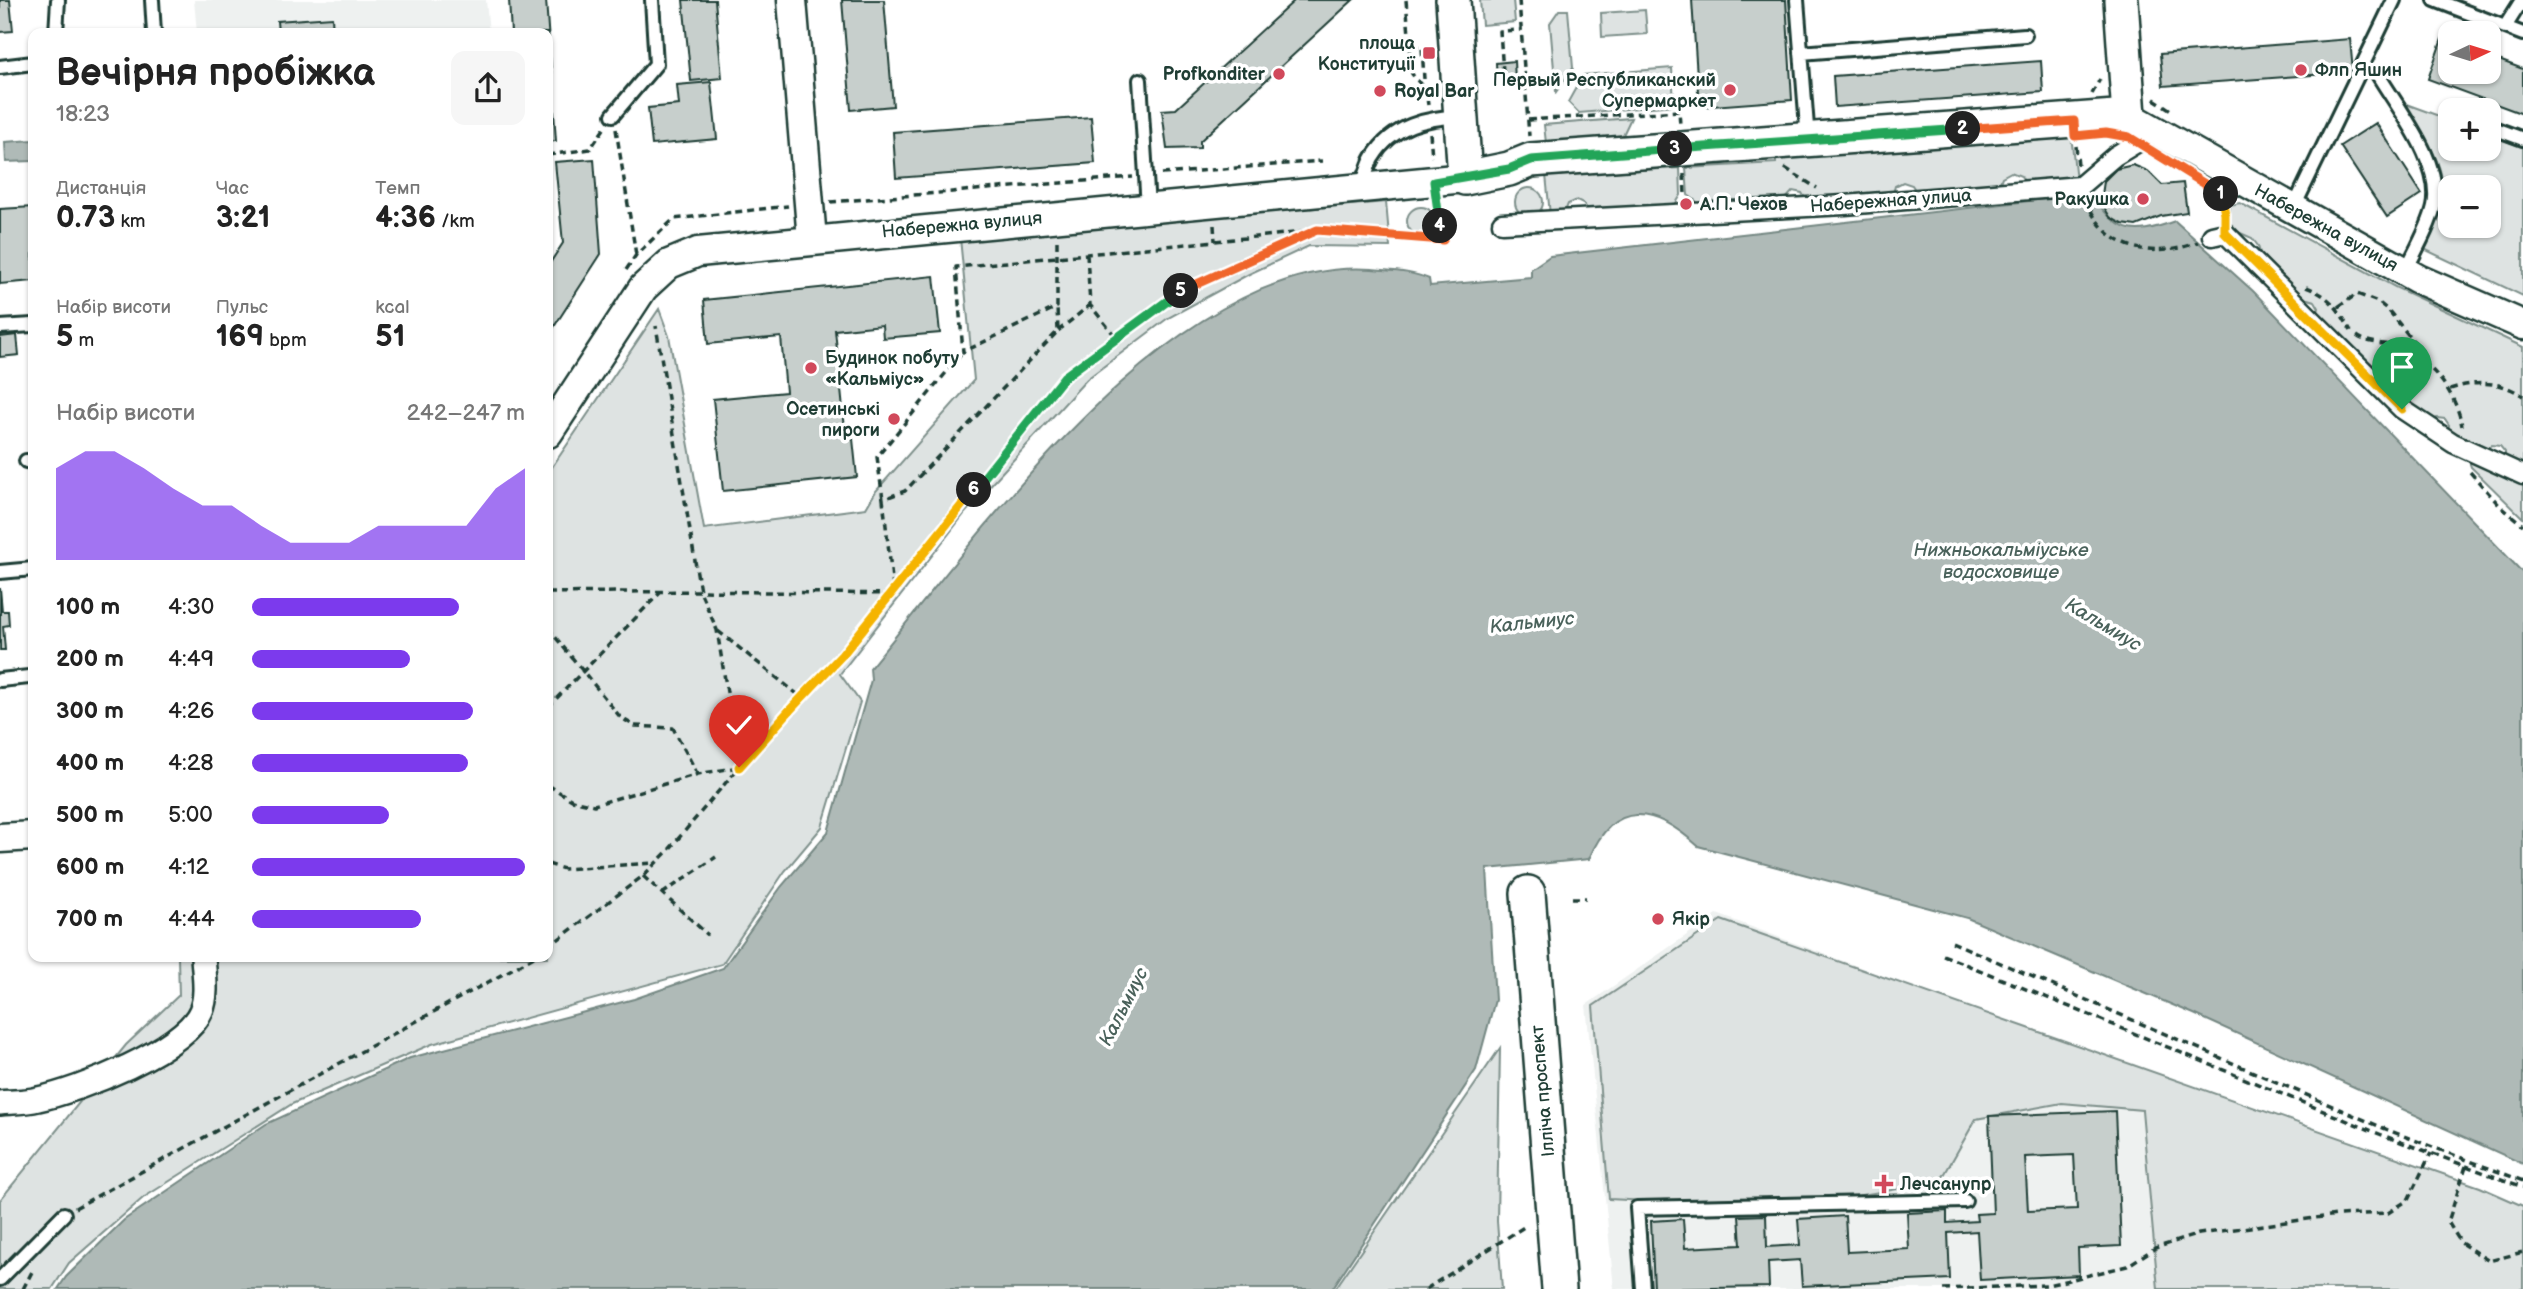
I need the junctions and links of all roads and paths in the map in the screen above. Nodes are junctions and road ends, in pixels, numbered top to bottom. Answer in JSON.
{"nodes":[{"id":1,"x":58,"y":0,"type":"edge"},
{"id":2,"x":152,"y":0,"type":"edge"},
{"id":3,"x":652,"y":0,"type":"edge"},
{"id":4,"x":792,"y":0,"type":"edge"},
{"id":5,"x":1406,"y":0,"type":"edge"},
{"id":6,"x":1453,"y":0,"type":"edge"},
{"id":7,"x":1519,"y":0,"type":"edge"},
{"id":8,"x":1797,"y":0,"type":"edge"},
{"id":9,"x":2121,"y":0,"type":"edge"},
{"id":10,"x":2394,"y":0,"type":"edge"},
{"id":11,"x":2435,"y":0,"type":"edge"},
{"id":12,"x":2522,"y":0,"type":"edge"},
{"id":13,"x":2505,"y":27,"type":"junction"},
{"id":14,"x":56,"y":28,"type":"edge"},
{"id":15,"x":154,"y":28,"type":"edge"},
{"id":16,"x":1521,"y":30,"type":"junction"},
{"id":17,"x":2523,"y":34,"type":"edge"},
{"id":18,"x":2025,"y":35,"type":"dead end"},
{"id":19,"x":1410,"y":46,"type":"junction"},
{"id":20,"x":1801,"y":53,"type":"junction"},
{"id":21,"x":28,"y":64,"type":"edge"},
{"id":22,"x":0,"y":67,"type":"edge"},
{"id":23,"x":1503,"y":72,"type":"dead end"},
{"id":24,"x":2377,"y":74,"type":"dead end"},
{"id":25,"x":1424,"y":79,"type":"dead end"},
{"id":26,"x":1140,"y":80,"type":"dead end"},
{"id":27,"x":1679,"y":111,"type":"dead end"},
{"id":28,"x":613,"y":115,"type":"junction"},
{"id":29,"x":1445,"y":117,"type":"junction"},
{"id":30,"x":1528,"y":120,"type":"junction"},
{"id":31,"x":2074,"y":121,"type":"junction"},
{"id":32,"x":2134,"y":129,"type":"junction"},
{"id":33,"x":2501,"y":131,"type":"edge"},
{"id":34,"x":2523,"y":139,"type":"edge"},
{"id":35,"x":1808,"y":140,"type":"junction"},
{"id":36,"x":553,"y":154,"type":"edge"},
{"id":37,"x":1520,"y":164,"type":"junction"},
{"id":38,"x":1450,"y":180,"type":"junction"},
{"id":39,"x":1356,"y":188,"type":"junction"},
{"id":40,"x":2081,"y":189,"type":"junction"},
{"id":41,"x":2220,"y":194,"type":"dead end"},
{"id":42,"x":1148,"y":208,"type":"junction"},
{"id":43,"x":2292,"y":210,"type":"junction"},
{"id":44,"x":1502,"y":223,"type":"dead end"},
{"id":45,"x":1317,"y":230,"type":"junction"},
{"id":46,"x":2218,"y":234,"type":"junction"},
{"id":47,"x":811,"y":240,"type":"junction"},
{"id":48,"x":1087,"y":254,"type":"junction"},
{"id":49,"x":636,"y":255,"type":"dead end"},
{"id":50,"x":1057,"y":257,"type":"junction"},
{"id":51,"x":2405,"y":272,"type":"junction"},
{"id":52,"x":2277,"y":285,"type":"junction"},
{"id":53,"x":1090,"y":304,"type":"junction"},
{"id":54,"x":1057,"y":307,"type":"junction"},
{"id":55,"x":2338,"y":307,"type":"junction"},
{"id":56,"x":28,"y":325,"type":"edge"},
{"id":57,"x":2523,"y":325,"type":"edge"},
{"id":58,"x":656,"y":326,"type":"dead end"},
{"id":59,"x":0,"y":327,"type":"edge"},
{"id":60,"x":1058,"y":331,"type":"junction"},
{"id":61,"x":1116,"y":338,"type":"junction"},
{"id":62,"x":963,"y":352,"type":"junction"},
{"id":63,"x":2407,"y":354,"type":"junction"},
{"id":64,"x":2450,"y":389,"type":"junction"},
{"id":65,"x":2523,"y":396,"type":"edge"},
{"id":66,"x":553,"y":425,"type":"edge"},
{"id":67,"x":2457,"y":445,"type":"junction"},
{"id":68,"x":2523,"y":475,"type":"edge"},
{"id":69,"x":883,"y":499,"type":"junction"},
{"id":70,"x":2523,"y":525,"type":"edge"},
{"id":71,"x":28,"y":569,"type":"edge"},
{"id":72,"x":0,"y":572,"type":"edge"},
{"id":73,"x":662,"y":591,"type":"junction"},
{"id":74,"x":700,"y":591,"type":"junction"},
{"id":75,"x":892,"y":592,"type":"junction"},
{"id":76,"x":553,"y":593,"type":"edge"},
{"id":77,"x":717,"y":630,"type":"junction"},
{"id":78,"x":553,"y":634,"type":"edge"},
{"id":79,"x":583,"y":671,"type":"junction"},
{"id":80,"x":28,"y":677,"type":"edge"},
{"id":81,"x":0,"y":680,"type":"edge"},
{"id":82,"x":801,"y":697,"type":"junction"},
{"id":83,"x":553,"y":702,"type":"edge"},
{"id":84,"x":739,"y":767,"type":"junction"},
{"id":85,"x":698,"y":774,"type":"junction"},
{"id":86,"x":553,"y":788,"type":"edge"},
{"id":87,"x":28,"y":836,"type":"edge"},
{"id":88,"x":0,"y":838,"type":"edge"},
{"id":89,"x":716,"y":857,"type":"dead end"},
{"id":90,"x":654,"y":863,"type":"junction"},
{"id":91,"x":553,"y":866,"type":"edge"},
{"id":92,"x":643,"y":876,"type":"junction"},
{"id":93,"x":1528,"y":893,"type":"dead end"},
{"id":94,"x":662,"y":894,"type":"junction"},
{"id":95,"x":1572,"y":898,"type":"dead end"},
{"id":96,"x":1586,"y":898,"type":"dead end"},
{"id":97,"x":708,"y":935,"type":"dead end"},
{"id":98,"x":1952,"y":942,"type":"dead end"},
{"id":99,"x":553,"y":943,"type":"edge"},
{"id":100,"x":1943,"y":955,"type":"dead end"},
{"id":101,"x":203,"y":962,"type":"edge"},
{"id":102,"x":525,"y":962,"type":"edge"},
{"id":103,"x":0,"y":1103,"type":"edge"},
{"id":104,"x":2431,"y":1153,"type":"junction"},
{"id":105,"x":2466,"y":1166,"type":"junction"},
{"id":106,"x":2523,"y":1181,"type":"edge"},
{"id":107,"x":2523,"y":1186,"type":"edge"},
{"id":108,"x":1965,"y":1201,"type":"dead end"},
{"id":109,"x":64,"y":1214,"type":"joint"},
{"id":110,"x":1527,"y":1225,"type":"dead end"},
{"id":111,"x":2523,"y":1252,"type":"edge"},
{"id":112,"x":40,"y":1257,"type":"dead end"},
{"id":113,"x":0,"y":1279,"type":"edge"},
{"id":114,"x":2009,"y":1288,"type":"edge"},
{"id":115,"x":23,"y":1289,"type":"edge"},
{"id":116,"x":1426,"y":1289,"type":"edge"},
{"id":117,"x":1559,"y":1289,"type":"edge"},
{"id":118,"x":1643,"y":1289,"type":"edge"},
{"id":119,"x":1943,"y":1289,"type":"edge"}],
"edges":[{"from":1,"to":14,"type":"lane"},
{"from":2,"to":15,"type":"lane"},
{"from":3,"to":28,"type":"lane"},
{"from":4,"to":47,"type":"street"},
{"from":5,"to":19,"type":"path"},
{"from":6,"to":29,"type":"main road"},
{"from":7,"to":16,"type":"path"},
{"from":8,"to":20,"type":"lane"},
{"from":9,"to":32,"type":"main road"},
{"from":10,"to":43,"type":"lane"},
{"from":11,"to":13,"type":"lane"},
{"from":12,"to":13,"type":"lane"},
{"from":13,"to":17,"type":"lane"},
{"from":16,"to":23,"type":"path"},
{"from":16,"to":30,"type":"path"},
{"from":18,"to":20,"type":"lane"},
{"from":19,"to":25,"type":"path"},
{"from":19,"to":29,"type":"path"},
{"from":20,"to":35,"type":"lane"},
{"from":21,"to":22,"type":"lane"},
{"from":24,"to":51,"type":"lane"},
{"from":26,"to":42,"type":"lane"},
{"from":27,"to":30,"type":"path"},
{"from":28,"to":36,"type":"path"},
{"from":28,"to":49,"type":"path"},
{"from":29,"to":37,"type":"main road"},
{"from":29,"to":38,"type":"main road"},
{"from":29,"to":38,"type":"path"},
{"from":29,"to":39,"type":"lane"},
{"from":30,"to":37,"type":"path"},
{"from":31,"to":32,"type":"main road"},
{"from":31,"to":35,"type":"main road"},
{"from":31,"to":40,"type":"path"},
{"from":32,"to":40,"type":"street"},
{"from":32,"to":43,"type":"street","name":"Набережна вулиця"},
{"from":33,"to":34,"type":"lane"},
{"from":35,"to":37,"type":"main road"},
{"from":37,"to":38,"type":"main road"},
{"from":38,"to":39,"type":"street","name":"Набережна вулиця"},
{"from":38,"to":45,"type":"path"},
{"from":39,"to":42,"type":"street","name":"Набережна вулиця"},
{"from":40,"to":44,"type":"street","name":"Набережная улица"},
{"from":40,"to":46,"type":"path"},
{"from":41,"to":46,"type":"path"},
{"from":42,"to":47,"type":"street","name":"Набережна вулиця"},
{"from":43,"to":51,"type":"street","name":"Набережна вулиця"},
{"from":45,"to":48,"type":"path"},
{"from":45,"to":61,"type":"path"},
{"from":46,"to":52,"type":"street"},
{"from":47,"to":66,"type":"street","name":"Набережна вулиця"},
{"from":48,"to":50,"type":"path"},
{"from":48,"to":53,"type":"path"},
{"from":50,"to":54,"type":"path"},
{"from":50,"to":62,"type":"path"},
{"from":51,"to":57,"type":"street","name":"Набережна вулиця"},
{"from":52,"to":55,"type":"path"},
{"from":52,"to":67,"type":"street"},
{"from":53,"to":60,"type":"path"},
{"from":53,"to":61,"type":"path"},
{"from":54,"to":60,"type":"path"},
{"from":54,"to":62,"type":"path"},
{"from":55,"to":63,"type":"path"},
{"from":55,"to":63,"type":"path"},
{"from":56,"to":59,"type":"lane"},
{"from":58,"to":74,"type":"path"},
{"from":60,"to":69,"type":"path"},
{"from":61,"to":75,"type":"path"},
{"from":62,"to":69,"type":"path"},
{"from":63,"to":64,"type":"path"},
{"from":64,"to":65,"type":"path"},
{"from":64,"to":67,"type":"path"},
{"from":67,"to":68,"type":"street"},
{"from":67,"to":70,"type":"path"},
{"from":69,"to":75,"type":"path"},
{"from":71,"to":72,"type":"lane"},
{"from":73,"to":74,"type":"path"},
{"from":73,"to":76,"type":"path"},
{"from":73,"to":79,"type":"path"},
{"from":74,"to":75,"type":"path"},
{"from":74,"to":77,"type":"path"},
{"from":75,"to":82,"type":"path"},
{"from":77,"to":82,"type":"path"},
{"from":77,"to":84,"type":"path"},
{"from":78,"to":79,"type":"path"},
{"from":79,"to":83,"type":"path"},
{"from":79,"to":85,"type":"path"},
{"from":80,"to":81,"type":"lane"},
{"from":82,"to":84,"type":"path"},
{"from":84,"to":85,"type":"path"},
{"from":84,"to":90,"type":"path"},
{"from":85,"to":86,"type":"path"},
{"from":87,"to":88,"type":"street"},
{"from":89,"to":94,"type":"path"},
{"from":90,"to":91,"type":"path"},
{"from":90,"to":92,"type":"path"},
{"from":92,"to":94,"type":"path"},
{"from":92,"to":99,"type":"path"},
{"from":93,"to":117,"type":"main road","name":"Ілліча проспект"},
{"from":94,"to":97,"type":"path"},
{"from":95,"to":96,"type":"path"},
{"from":98,"to":106,"type":"path"},
{"from":100,"to":104,"type":"path"},
{"from":101,"to":103,"type":"street"},
{"from":102,"to":109,"type":"path"},
{"from":104,"to":105,"type":"path"},
{"from":104,"to":114,"type":"path"},
{"from":105,"to":107,"type":"path"},
{"from":105,"to":111,"type":"path"},
{"from":108,"to":118,"type":"lane"},
{"from":109,"to":113,"type":"lane"},
{"from":110,"to":116,"type":"path"},
{"from":112,"to":115,"type":"path"},
{"from":114,"to":119,"type":"path"}]}
